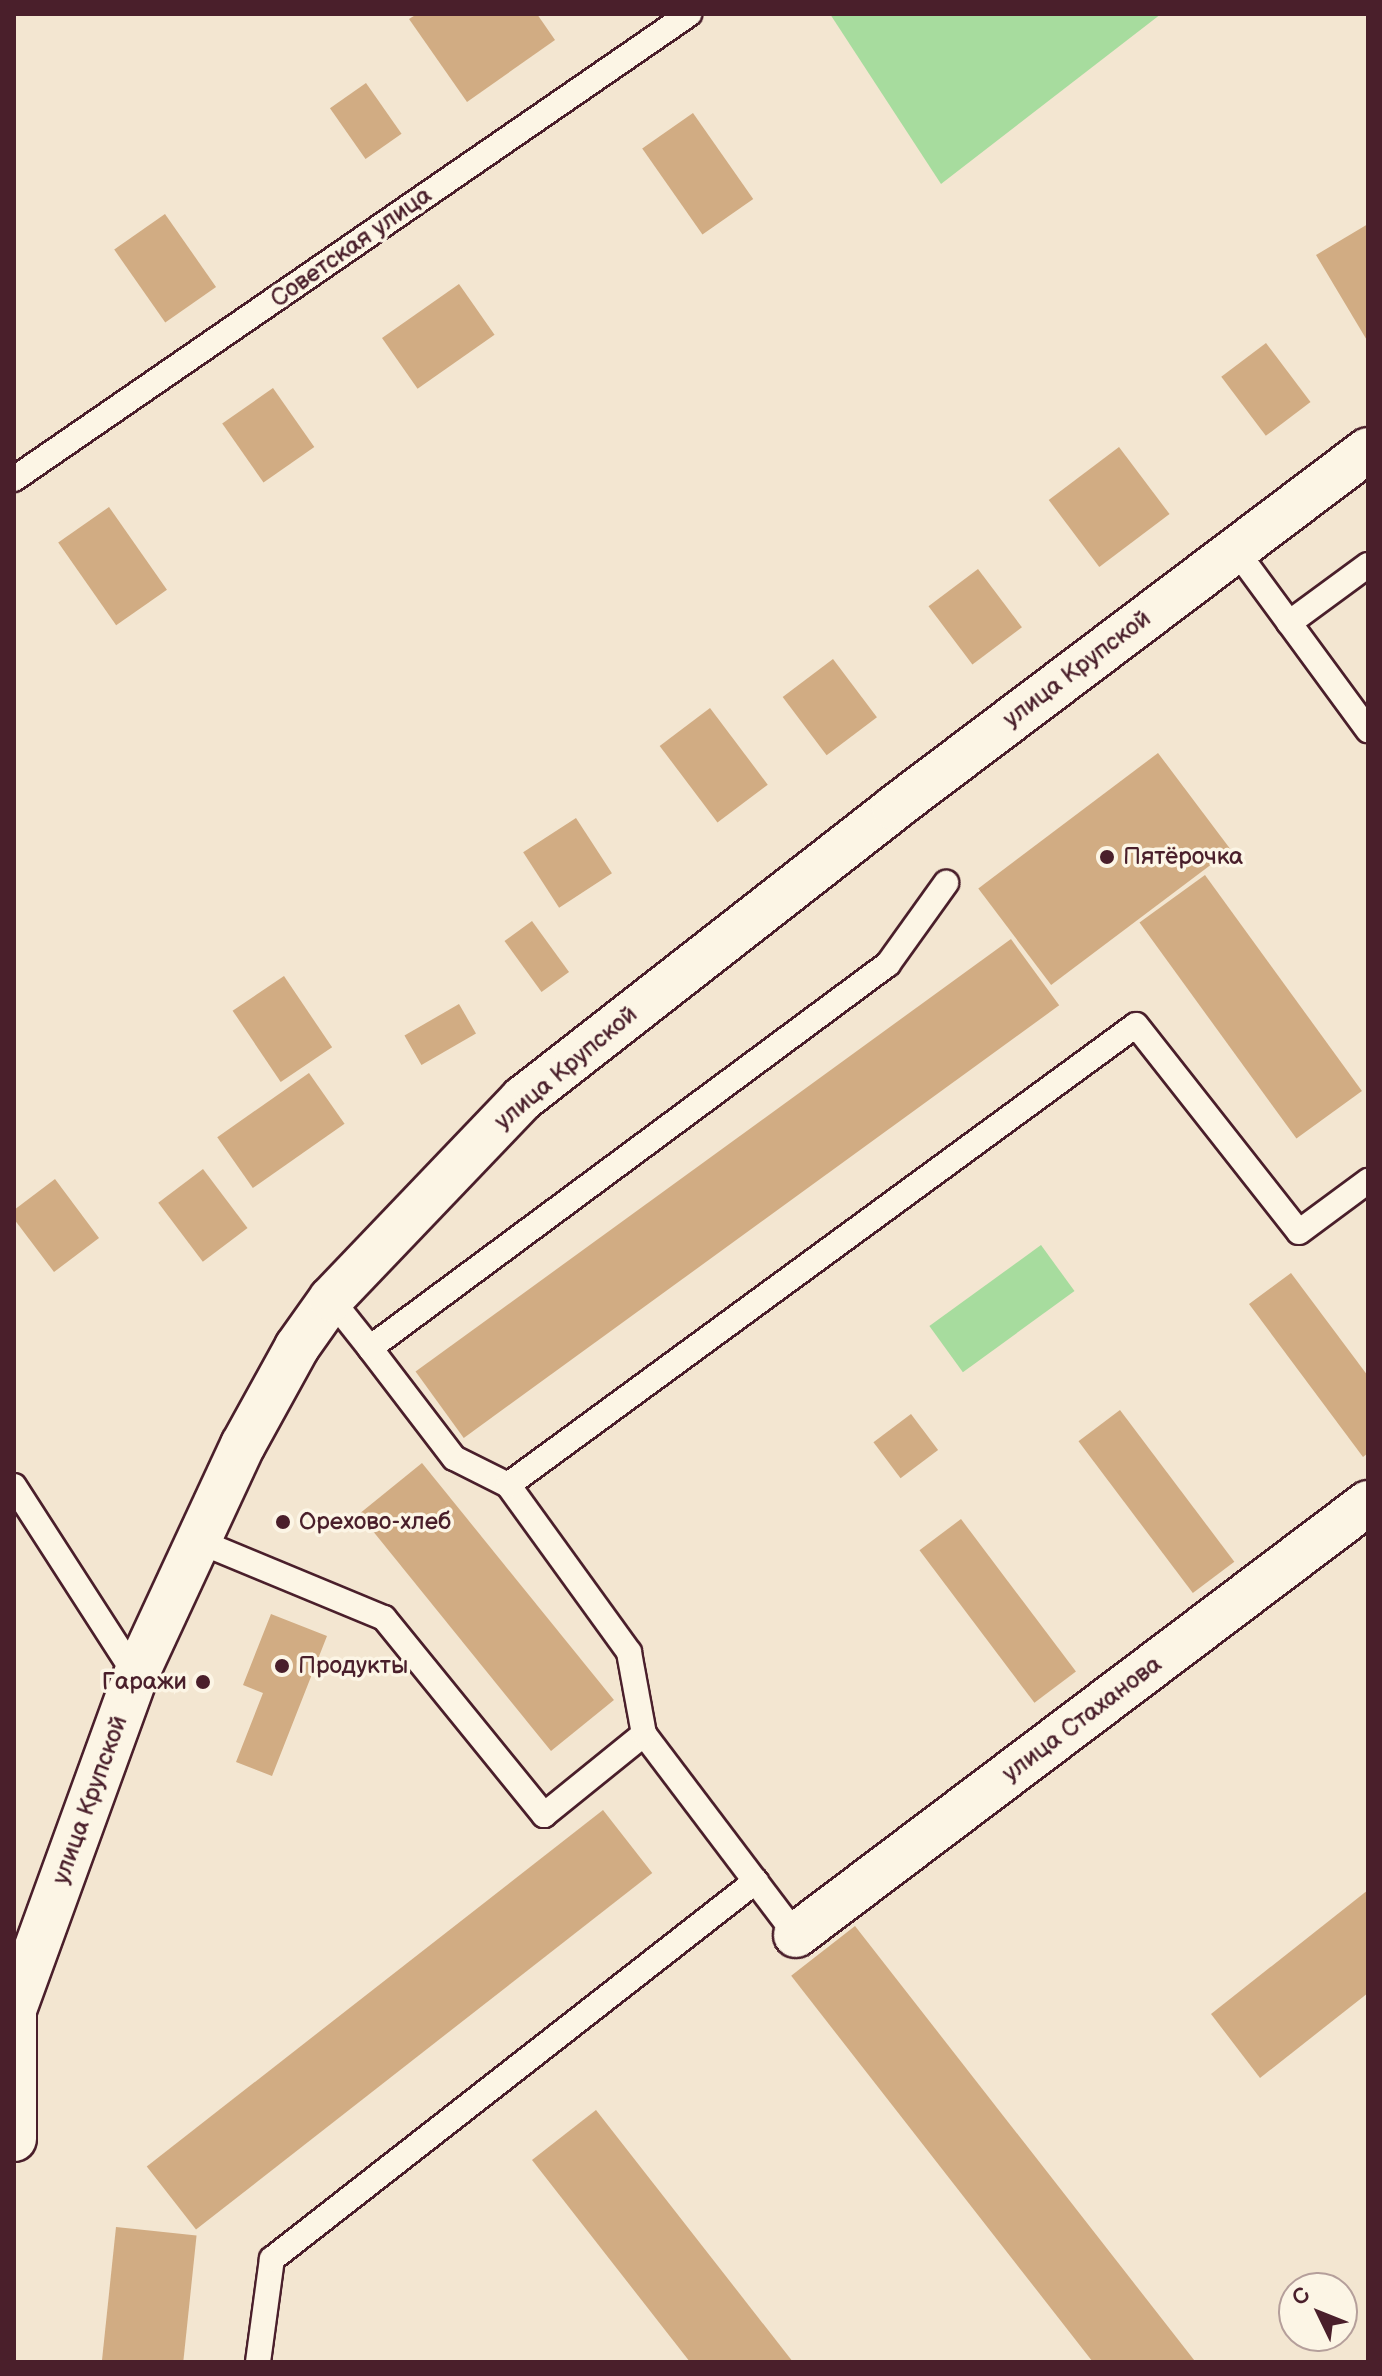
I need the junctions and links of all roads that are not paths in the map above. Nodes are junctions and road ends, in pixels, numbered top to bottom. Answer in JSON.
{"nodes":[{"id":1,"x":689,"y":14,"type":"edge"},
{"id":2,"x":1368,"y":450,"type":"edge"},
{"id":3,"x":14,"y":479,"type":"edge"},
{"id":4,"x":1235,"y":549,"type":"junction"},
{"id":5,"x":1368,"y":565,"type":"edge"},
{"id":6,"x":1289,"y":623,"type":"junction"},
{"id":7,"x":1368,"y":730,"type":"edge"},
{"id":8,"x":946,"y":883,"type":"dead end"},
{"id":9,"x":1368,"y":1181,"type":"edge"},
{"id":10,"x":331,"y":1299,"type":"junction"},
{"id":11,"x":370,"y":1348,"type":"junction"},
{"id":12,"x":508,"y":1485,"type":"junction"},
{"id":13,"x":14,"y":1486,"type":"edge"},
{"id":14,"x":1368,"y":1503,"type":"edge"},
{"id":15,"x":198,"y":1541,"type":"junction"},
{"id":16,"x":136,"y":1675,"type":"junction"},
{"id":17,"x":644,"y":1734,"type":"junction"},
{"id":18,"x":756,"y":1881,"type":"junction"},
{"id":19,"x":796,"y":1935,"type":"joint"},
{"id":20,"x":15,"y":2006,"type":"edge"},
{"id":21,"x":14,"y":2139,"type":"edge"},
{"id":22,"x":258,"y":2362,"type":"edge"}],
"edges":[{"from":1,"to":3,"type":"lane","name":"Советская улица"},
{"from":2,"to":4,"type":"street","name":"улица Крупской"},
{"from":4,"to":6,"type":"lane"},
{"from":4,"to":10,"type":"street","name":"улица Крупской"},
{"from":5,"to":6,"type":"lane"},
{"from":6,"to":7,"type":"lane"},
{"from":8,"to":11,"type":"lane"},
{"from":9,"to":12,"type":"lane"},
{"from":10,"to":11,"type":"lane"},
{"from":10,"to":15,"type":"street","name":"улица Крупской"},
{"from":11,"to":12,"type":"lane"},
{"from":12,"to":17,"type":"lane"},
{"from":13,"to":16,"type":"lane"},
{"from":14,"to":19,"type":"street","name":"улица Стаханова"},
{"from":15,"to":16,"type":"street","name":"улица Крупской"},
{"from":15,"to":17,"type":"lane"},
{"from":16,"to":20,"type":"street","name":"улица Крупской"},
{"from":17,"to":18,"type":"lane"},
{"from":18,"to":19,"type":"lane"},
{"from":18,"to":22,"type":"lane"},
{"from":20,"to":21,"type":"street","name":"улица Крупской"}]}
